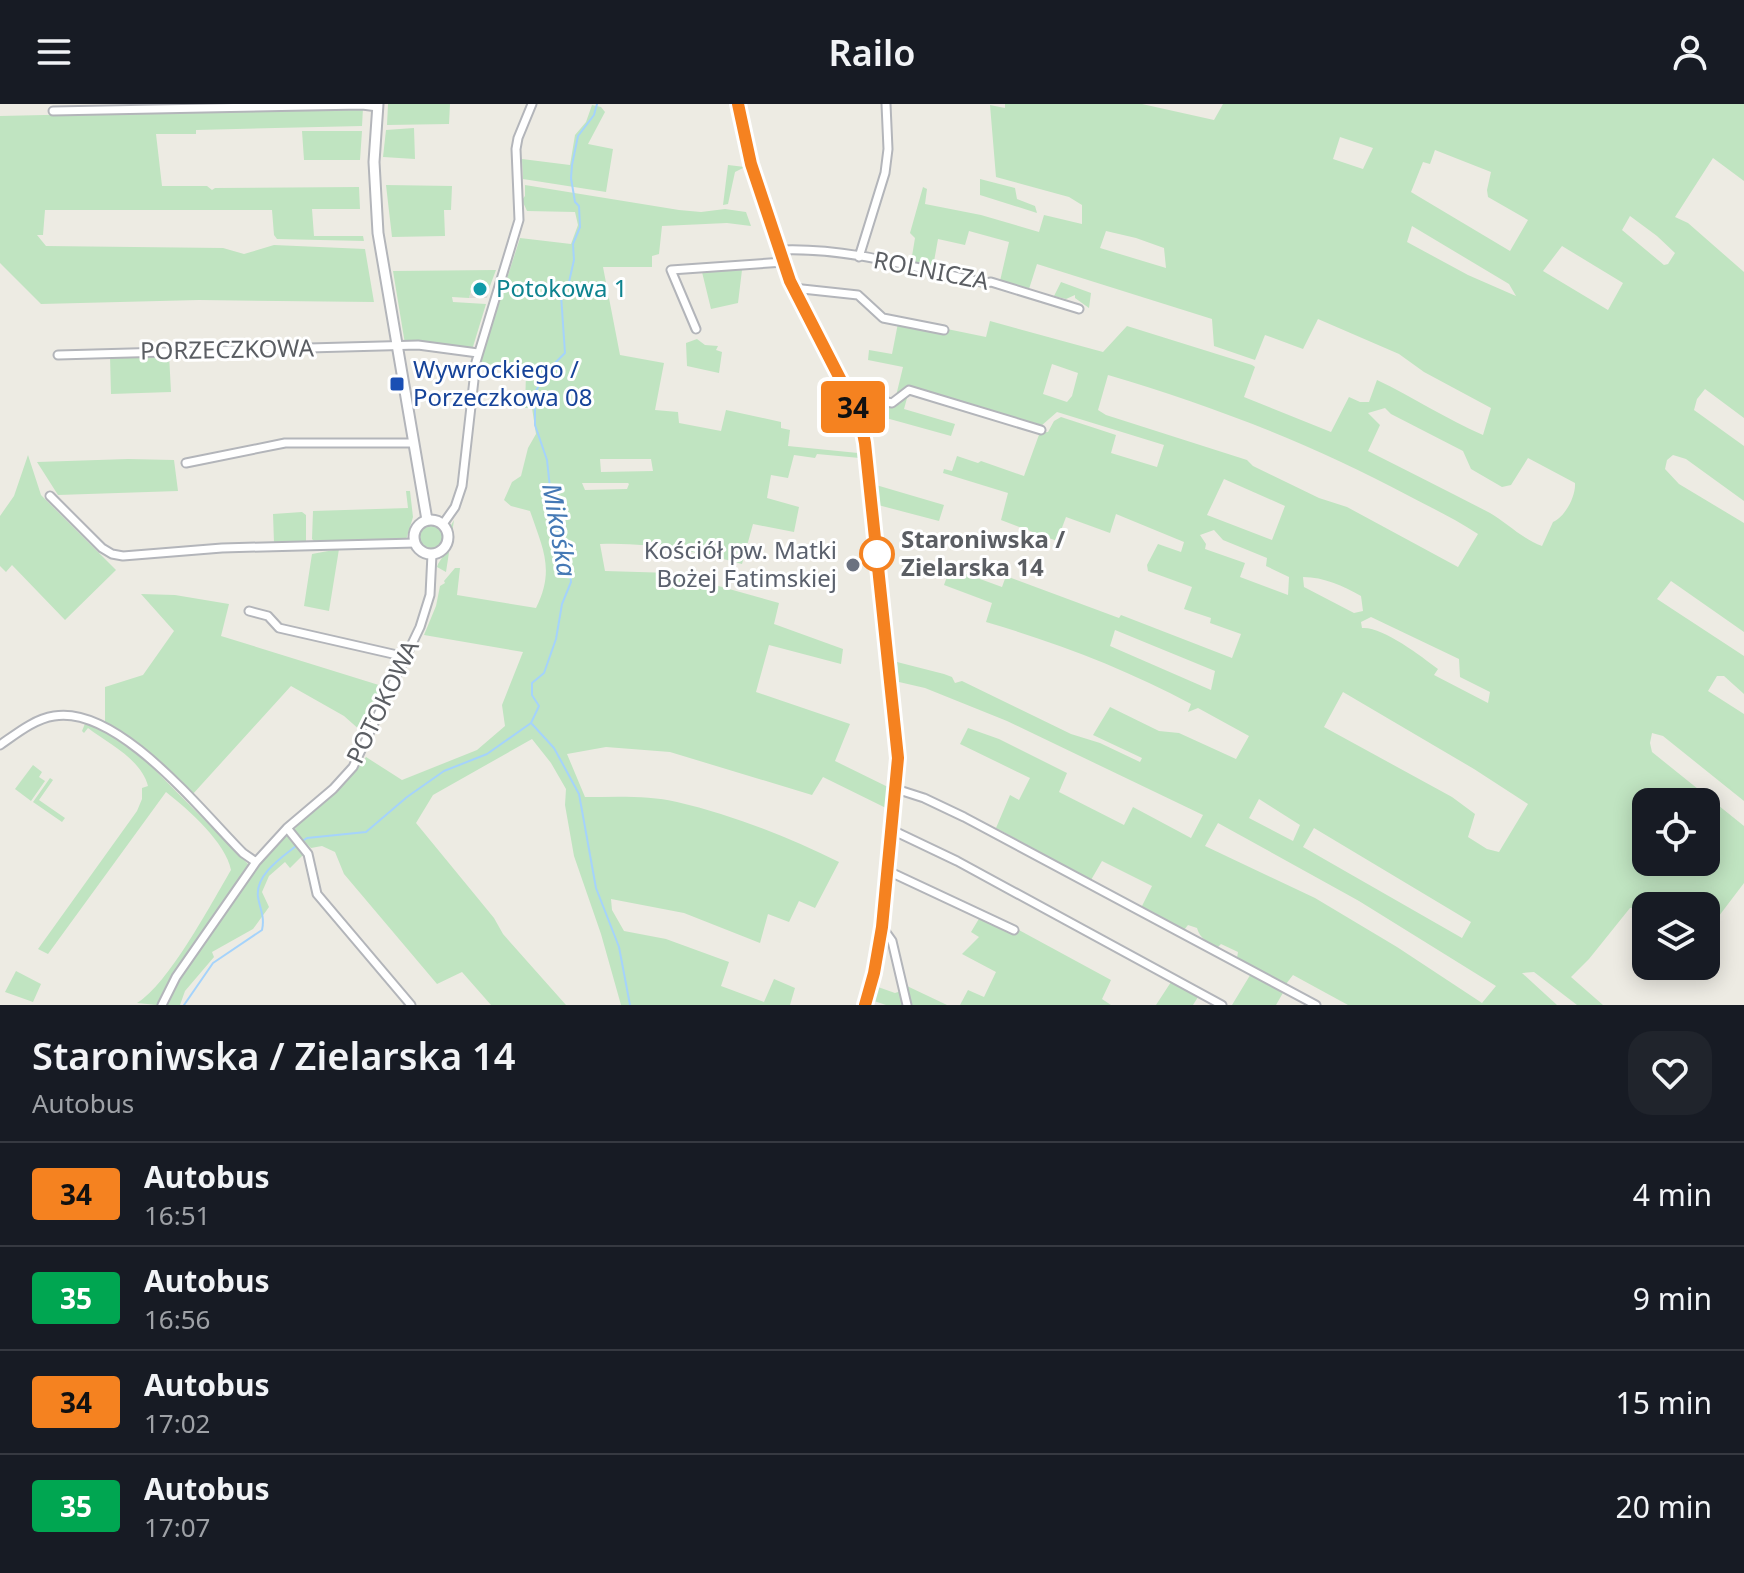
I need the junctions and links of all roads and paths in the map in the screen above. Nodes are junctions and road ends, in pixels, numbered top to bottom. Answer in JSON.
{"nodes":[{"id":1,"x":532,"y":104,"type":"edge"},
{"id":2,"x":738,"y":104,"type":"edge"},
{"id":3,"x":886,"y":104,"type":"edge"},
{"id":4,"x":378,"y":106,"type":"edge"},
{"id":5,"x":53,"y":111,"type":"dead end"},
{"id":6,"x":780,"y":250,"type":"junction"},
{"id":7,"x":859,"y":257,"type":"junction"},
{"id":8,"x":784,"y":262,"type":"junction"},
{"id":9,"x":793,"y":288,"type":"junction"},
{"id":10,"x":1079,"y":309,"type":"dead end"},
{"id":11,"x":696,"y":329,"type":"dead end"},
{"id":12,"x":944,"y":330,"type":"dead end"},
{"id":13,"x":396,"y":346,"type":"junction"},
{"id":14,"x":478,"y":353,"type":"junction"},
{"id":15,"x":58,"y":355,"type":"dead end"},
{"id":16,"x":848,"y":394,"type":"junction"},
{"id":17,"x":1041,"y":430,"type":"dead end"},
{"id":18,"x":412,"y":443,"type":"junction"},
{"id":19,"x":186,"y":463,"type":"dead end"},
{"id":20,"x":50,"y":496,"type":"dead end"},
{"id":21,"x":427,"y":520,"type":"junction"},
{"id":22,"x":443,"y":524,"type":"junction"},
{"id":23,"x":415,"y":543,"type":"junction"},
{"id":24,"x":432,"y":554,"type":"junction"},
{"id":25,"x":249,"y":611,"type":"dead end"},
{"id":26,"x":406,"y":657,"type":"junction"},
{"id":27,"x":0,"y":745,"type":"edge"},
{"id":28,"x":896,"y":789,"type":"junction"},
{"id":29,"x":287,"y":828,"type":"junction"},
{"id":30,"x":892,"y":830,"type":"junction"},
{"id":31,"x":256,"y":862,"type":"junction"},
{"id":32,"x":888,"y":871,"type":"junction"},
{"id":33,"x":882,"y":927,"type":"junction"},
{"id":34,"x":1014,"y":930,"type":"dead end"},
{"id":35,"x":878,"y":956,"type":"junction"},
{"id":36,"x":897,"y":959,"type":"junction"},
{"id":37,"x":162,"y":1005,"type":"edge"},
{"id":38,"x":411,"y":1005,"type":"edge"},
{"id":39,"x":865,"y":1005,"type":"edge"},
{"id":40,"x":907,"y":1005,"type":"edge"},
{"id":41,"x":1222,"y":1005,"type":"edge"},
{"id":42,"x":1316,"y":1005,"type":"edge"}],
"edges":[{"from":1,"to":14,"type":"street"},
{"from":2,"to":6,"type":"street"},
{"from":3,"to":7,"type":"street"},
{"from":4,"to":5,"type":"street"},
{"from":4,"to":13,"type":"street"},
{"from":6,"to":7,"type":"street","name":"ROLNICZA"},
{"from":6,"to":8,"type":"street"},
{"from":7,"to":10,"type":"street","name":"ROLNICZA"},
{"from":8,"to":9,"type":"street"},
{"from":8,"to":11,"type":"street"},
{"from":9,"to":12,"type":"street"},
{"from":9,"to":16,"type":"street"},
{"from":13,"to":14,"type":"street","name":"PORZECZKOWA"},
{"from":13,"to":15,"type":"street","name":"PORZECZKOWA"},
{"from":13,"to":18,"type":"street"},
{"from":14,"to":22,"type":"street"},
{"from":16,"to":17,"type":"street"},
{"from":16,"to":28,"type":"street"},
{"from":18,"to":19,"type":"street"},
{"from":18,"to":21,"type":"street"},
{"from":20,"to":23,"type":"street"},
{"from":21,"to":22,"type":"street"},
{"from":21,"to":23,"type":"street"},
{"from":22,"to":24,"type":"street"},
{"from":23,"to":24,"type":"street"},
{"from":24,"to":26,"type":"street","name":"POTOKOWA"},
{"from":25,"to":26,"type":"street"},
{"from":26,"to":29,"type":"street","name":"POTOKOWA"},
{"from":27,"to":31,"type":"street"},
{"from":28,"to":30,"type":"street"},
{"from":28,"to":42,"type":"street"},
{"from":29,"to":31,"type":"street","name":"POTOKOWA"},
{"from":29,"to":38,"type":"street"},
{"from":30,"to":32,"type":"street"},
{"from":30,"to":41,"type":"street"},
{"from":31,"to":37,"type":"street","name":"POTOKOWA"},
{"from":32,"to":33,"type":"street"},
{"from":32,"to":34,"type":"street"},
{"from":33,"to":35,"type":"street"},
{"from":33,"to":36,"type":"street"},
{"from":35,"to":36,"type":"street"},
{"from":35,"to":39,"type":"street"},
{"from":36,"to":40,"type":"street"}]}
